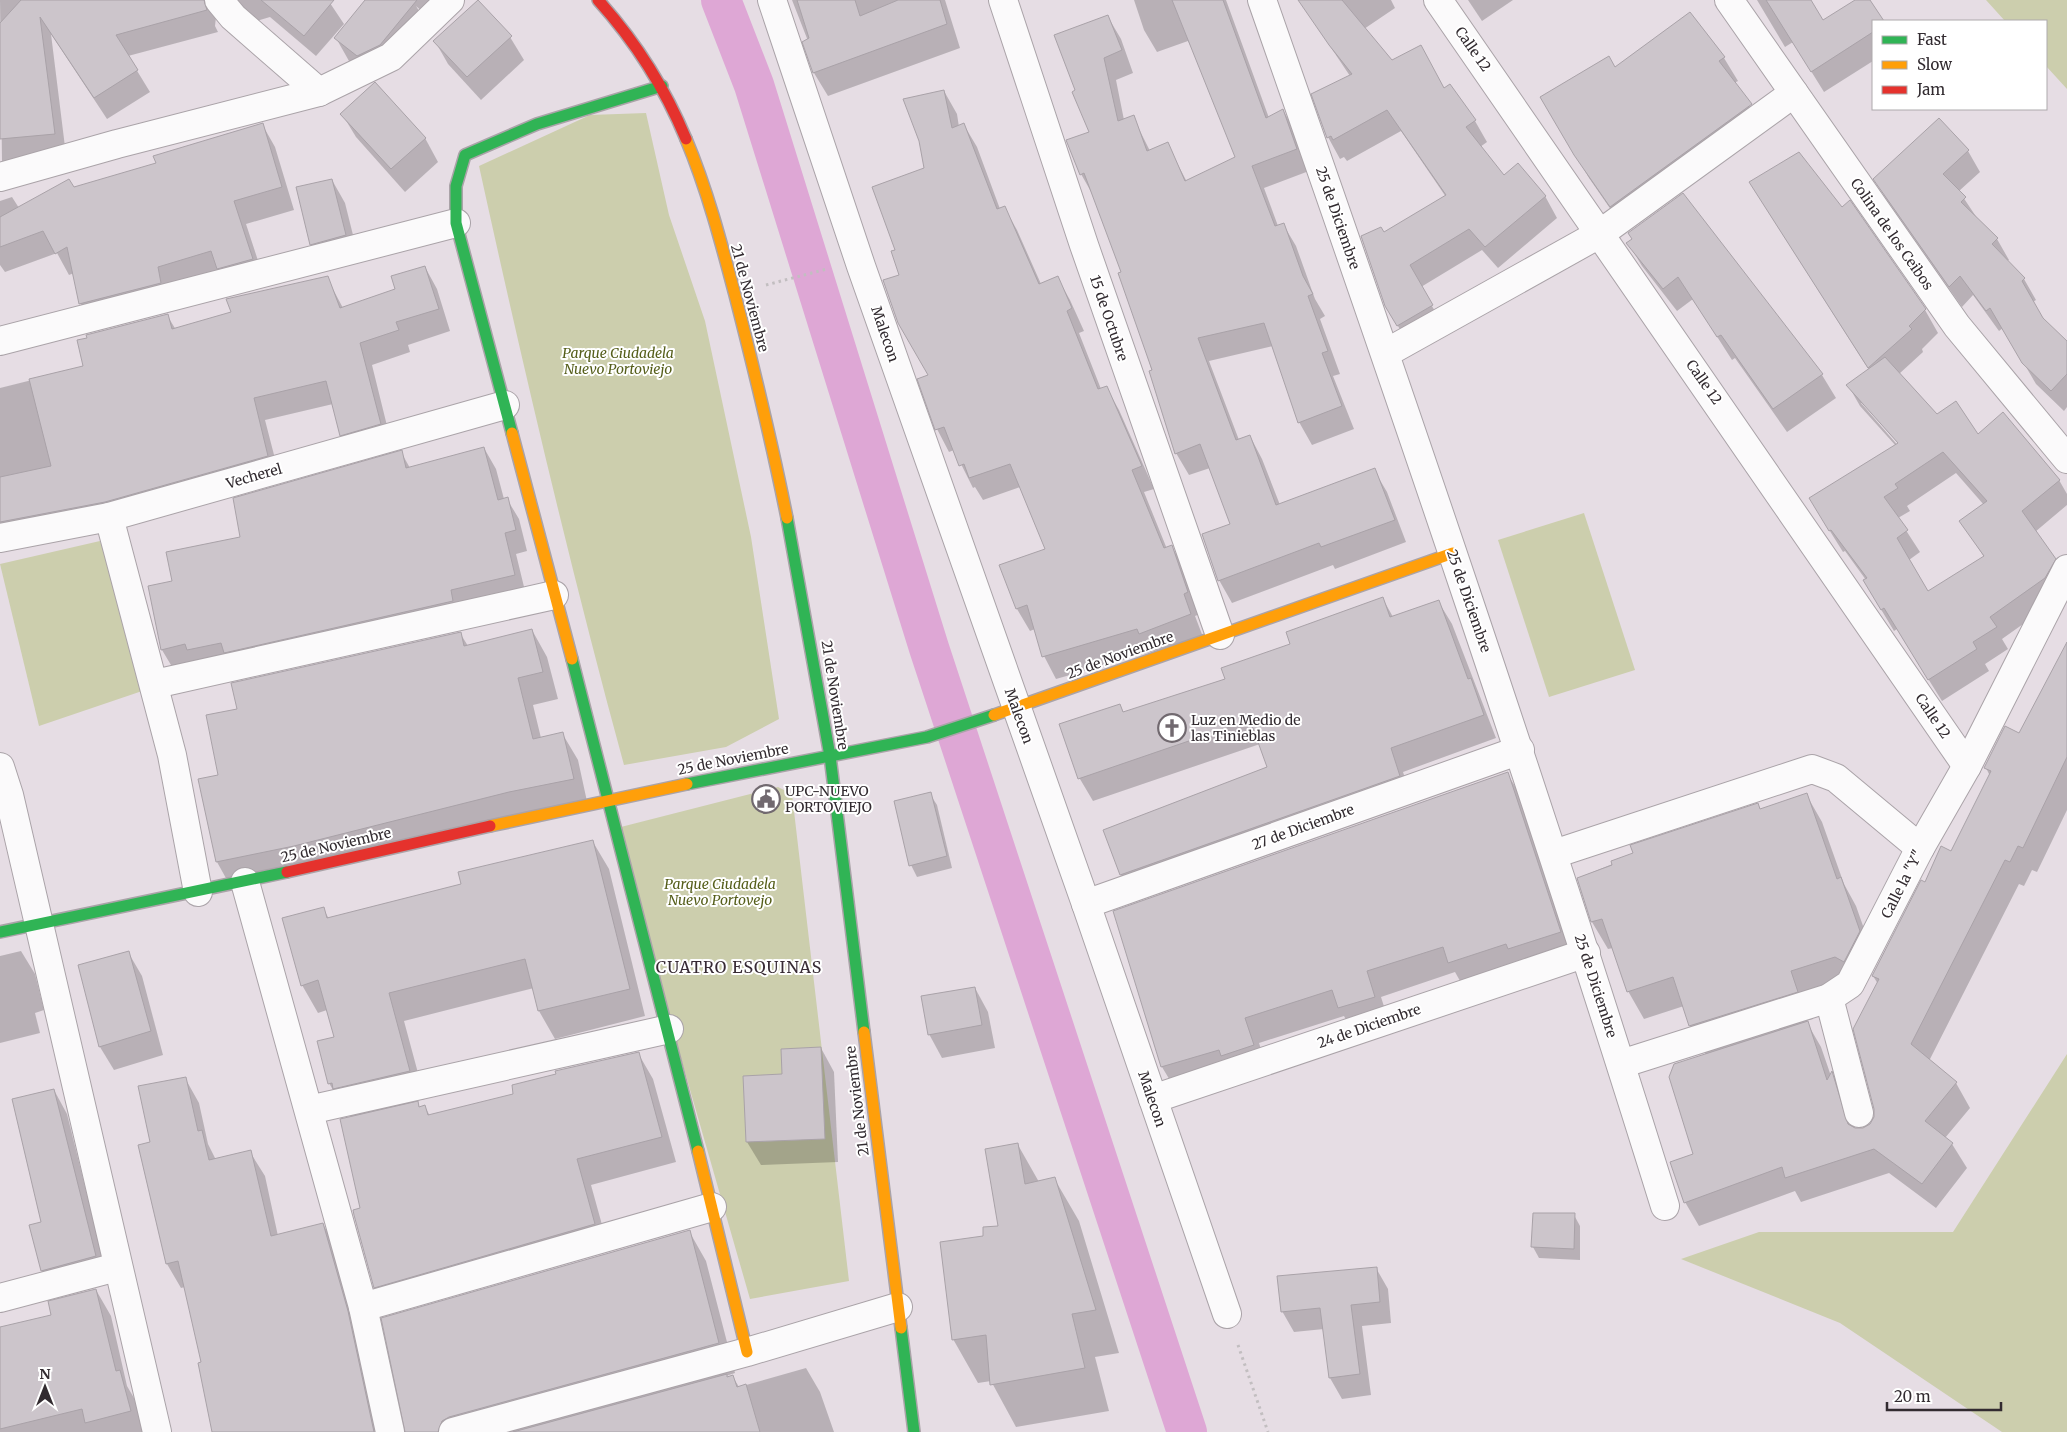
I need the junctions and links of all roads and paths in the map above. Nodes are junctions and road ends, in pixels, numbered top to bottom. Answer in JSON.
{"nodes":[{"id":1,"x":219,"y":0,"type":"edge"},
{"id":2,"x":450,"y":0,"type":"edge"},
{"id":3,"x":598,"y":0,"type":"edge"},
{"id":4,"x":772,"y":0,"type":"edge"},
{"id":5,"x":1003,"y":0,"type":"edge"},
{"id":6,"x":1262,"y":0,"type":"edge"},
{"id":7,"x":1438,"y":0,"type":"edge"},
{"id":8,"x":1729,"y":0,"type":"edge"},
{"id":9,"x":662,"y":86,"type":"junction"},
{"id":10,"x":319,"y":92,"type":"junction"},
{"id":11,"x":1794,"y":93,"type":"junction"},
{"id":12,"x":0,"y":177,"type":"edge"},
{"id":13,"x":456,"y":223,"type":"junction"},
{"id":14,"x":1600,"y":233,"type":"junction"},
{"id":15,"x":825,"y":269,"type":"dead end"},
{"id":16,"x":774,"y":282,"type":"dead end"},
{"id":17,"x":0,"y":341,"type":"edge"},
{"id":18,"x":1386,"y":353,"type":"junction"},
{"id":19,"x":505,"y":405,"type":"junction"},
{"id":20,"x":2067,"y":459,"type":"edge"},
{"id":21,"x":109,"y":517,"type":"junction"},
{"id":22,"x":0,"y":538,"type":"edge"},
{"id":23,"x":1453,"y":553,"type":"junction"},
{"id":24,"x":2067,"y":569,"type":"edge"},
{"id":25,"x":554,"y":595,"type":"junction"},
{"id":26,"x":1220,"y":635,"type":"junction"},
{"id":27,"x":155,"y":684,"type":"junction"},
{"id":28,"x":1016,"y":708,"type":"junction"},
{"id":29,"x":1520,"y":750,"type":"junction"},
{"id":30,"x":830,"y":756,"type":"junction"},
{"id":31,"x":1967,"y":766,"type":"junction"},
{"id":32,"x":0,"y":767,"type":"edge"},
{"id":33,"x":610,"y":799,"type":"junction"},
{"id":34,"x":1920,"y":848,"type":"junction"},
{"id":35,"x":1554,"y":854,"type":"junction"},
{"id":36,"x":245,"y":882,"type":"junction"},
{"id":37,"x":198,"y":892,"type":"junction"},
{"id":38,"x":1086,"y":904,"type":"junction"},
{"id":39,"x":39,"y":925,"type":"junction"},
{"id":40,"x":0,"y":932,"type":"edge"},
{"id":41,"x":1586,"y":953,"type":"junction"},
{"id":42,"x":1829,"y":998,"type":"junction"},
{"id":43,"x":669,"y":1029,"type":"junction"},
{"id":44,"x":1621,"y":1064,"type":"junction"},
{"id":45,"x":1153,"y":1099,"type":"junction"},
{"id":46,"x":309,"y":1110,"type":"junction"},
{"id":47,"x":1859,"y":1113,"type":"dead end"},
{"id":48,"x":1665,"y":1206,"type":"dead end"},
{"id":49,"x":712,"y":1207,"type":"junction"},
{"id":50,"x":118,"y":1268,"type":"junction"},
{"id":51,"x":0,"y":1298,"type":"edge"},
{"id":52,"x":898,"y":1306,"type":"junction"},
{"id":53,"x":363,"y":1307,"type":"junction"},
{"id":54,"x":1227,"y":1314,"type":"joint"},
{"id":55,"x":747,"y":1352,"type":"junction"},
{"id":56,"x":157,"y":1432,"type":"edge"},
{"id":57,"x":390,"y":1432,"type":"edge"},
{"id":58,"x":453,"y":1432,"type":"edge"},
{"id":59,"x":914,"y":1432,"type":"edge"},
{"id":60,"x":1268,"y":1432,"type":"edge"}],
"edges":[{"from":1,"to":10,"type":"street"},
{"from":2,"to":10,"type":"street"},
{"from":3,"to":9,"type":"street","name":"21 de Noviembre"},
{"from":4,"to":28,"type":"street","name":"Malecon"},
{"from":5,"to":26,"type":"street","name":"15 de Octubre"},
{"from":6,"to":18,"type":"street","name":"25 de Diciembre"},
{"from":7,"to":14,"type":"street","name":"Calle 12"},
{"from":8,"to":11,"type":"street","name":"Colina de los Ceibos"},
{"from":9,"to":13,"type":"street"},
{"from":9,"to":30,"type":"street","name":"21 de Noviembre"},
{"from":10,"to":12,"type":"street"},
{"from":11,"to":14,"type":"street"},
{"from":11,"to":20,"type":"street","name":"Colina de los Ceibos"},
{"from":13,"to":17,"type":"street"},
{"from":13,"to":19,"type":"street"},
{"from":14,"to":18,"type":"street"},
{"from":14,"to":31,"type":"street","name":"Calle 12"},
{"from":15,"to":16,"type":"path"},
{"from":18,"to":23,"type":"street","name":"25 de Diciembre"},
{"from":19,"to":21,"type":"street","name":"Vecherel"},
{"from":19,"to":25,"type":"street"},
{"from":21,"to":22,"type":"street","name":"Vecherel"},
{"from":21,"to":27,"type":"street"},
{"from":23,"to":26,"type":"street","name":"25 de Noviembre"},
{"from":23,"to":29,"type":"street","name":"25 de Diciembre"},
{"from":24,"to":31,"type":"street","name":"Calle la \"Y\""},
{"from":25,"to":27,"type":"street"},
{"from":25,"to":33,"type":"street"},
{"from":26,"to":28,"type":"street","name":"25 de Noviembre"},
{"from":27,"to":37,"type":"street"},
{"from":28,"to":30,"type":"street","name":"25 de Noviembre"},
{"from":28,"to":38,"type":"street","name":"Malecon"},
{"from":29,"to":35,"type":"street","name":"25 de Diciembre"},
{"from":29,"to":38,"type":"street","name":"27 de Diciembre"},
{"from":30,"to":33,"type":"street","name":"25 de Noviembre"},
{"from":30,"to":52,"type":"street","name":"21 de Noviembre"},
{"from":31,"to":34,"type":"street","name":"Calle la \"Y\""},
{"from":32,"to":39,"type":"street"},
{"from":33,"to":36,"type":"street","name":"25 de Noviembre"},
{"from":33,"to":43,"type":"street"},
{"from":34,"to":35,"type":"street"},
{"from":34,"to":42,"type":"street","name":"Calle la \"Y\""},
{"from":35,"to":41,"type":"street","name":"25 de Diciembre"},
{"from":36,"to":37,"type":"street","name":"25 de Noviembre"},
{"from":36,"to":46,"type":"street"},
{"from":37,"to":39,"type":"street","name":"25 de Noviembre"},
{"from":38,"to":45,"type":"street","name":"Malecon"},
{"from":39,"to":40,"type":"street","name":"25 de Noviembre"},
{"from":39,"to":50,"type":"street"},
{"from":41,"to":44,"type":"street","name":"25 de Diciembre"},
{"from":41,"to":45,"type":"street","name":"24 de Diciembre"},
{"from":42,"to":44,"type":"street","name":"Calle la \"Y\""},
{"from":42,"to":47,"type":"street"},
{"from":43,"to":46,"type":"street"},
{"from":43,"to":49,"type":"street"},
{"from":44,"to":48,"type":"street","name":"25 de Diciembre"},
{"from":45,"to":54,"type":"street","name":"Malecon"},
{"from":46,"to":53,"type":"street"},
{"from":49,"to":53,"type":"street"},
{"from":49,"to":55,"type":"street"},
{"from":50,"to":51,"type":"street"},
{"from":50,"to":56,"type":"street"},
{"from":52,"to":55,"type":"street"},
{"from":52,"to":59,"type":"street","name":"21 de Noviembre"},
{"from":53,"to":57,"type":"street"},
{"from":54,"to":60,"type":"path"},
{"from":55,"to":58,"type":"street"}]}
